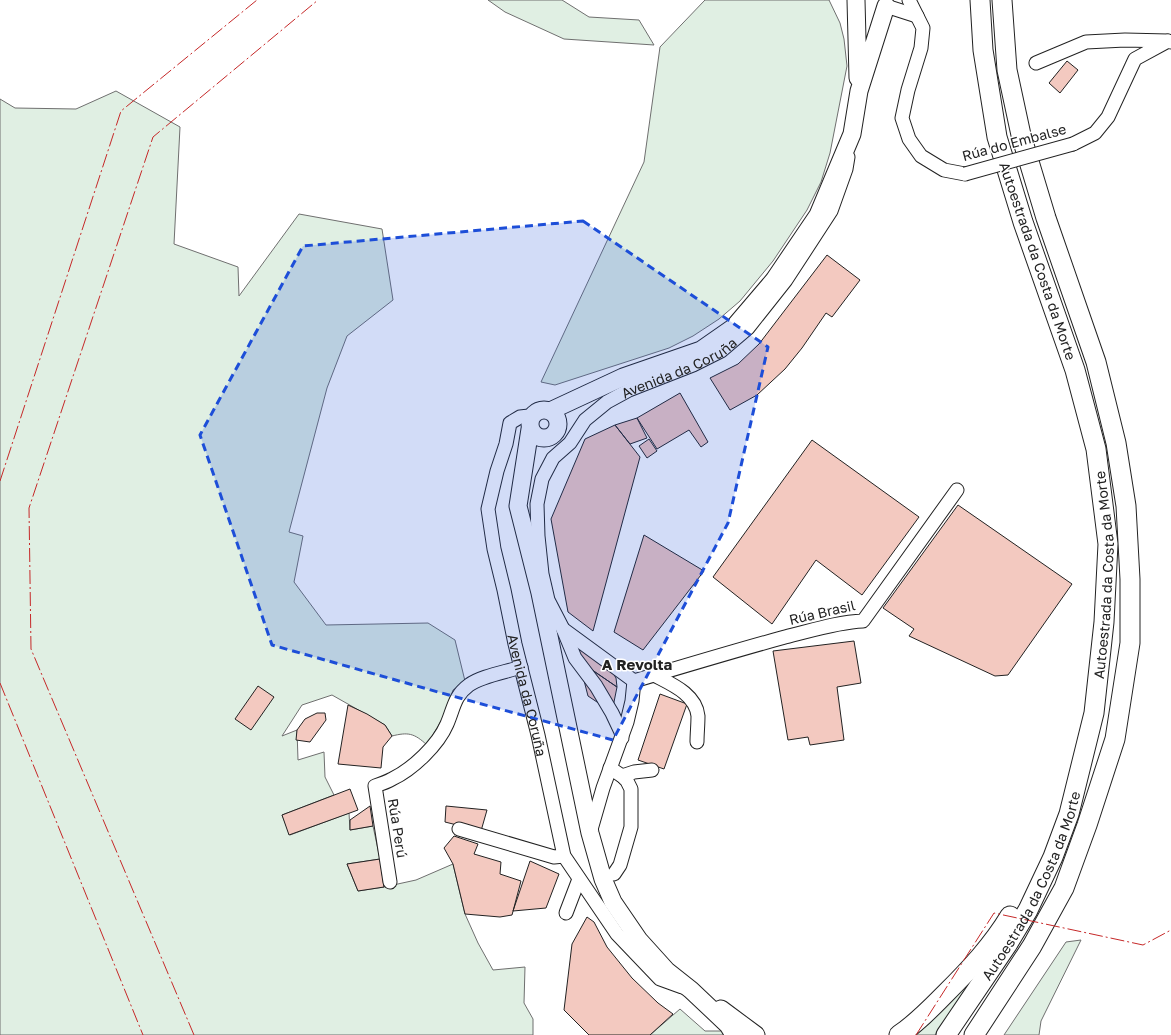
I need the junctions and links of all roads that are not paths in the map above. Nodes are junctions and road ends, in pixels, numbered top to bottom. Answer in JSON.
{"nodes":[{"id":1,"x":857,"y":0,"type":"edge"},
{"id":2,"x":909,"y":0,"type":"edge"},
{"id":3,"x":980,"y":0,"type":"edge"},
{"id":4,"x":1002,"y":0,"type":"edge"},
{"id":5,"x":890,"y":3,"type":"edge"},
{"id":6,"x":917,"y":16,"type":"junction"},
{"id":7,"x":1170,"y":42,"type":"edge"},
{"id":8,"x":1036,"y":63,"type":"dead end"},
{"id":9,"x":859,"y":91,"type":"junction"},
{"id":10,"x":852,"y":134,"type":"junction"},
{"id":11,"x":543,"y":423,"type":"junction"},
{"id":12,"x":956,"y":490,"type":"dead end"},
{"id":13,"x":520,"y":513,"type":"junction"},
{"id":14,"x":548,"y":600,"type":"junction"},
{"id":15,"x":563,"y":629,"type":"junction"},
{"id":16,"x":521,"y":667,"type":"junction"},
{"id":17,"x":654,"y":675,"type":"junction"},
{"id":18,"x":634,"y":681,"type":"junction"},
{"id":19,"x":622,"y":738,"type":"junction"},
{"id":20,"x":696,"y":742,"type":"dead end"},
{"id":21,"x":610,"y":768,"type":"junction"},
{"id":22,"x":652,"y":770,"type":"dead end"},
{"id":23,"x":622,"y":776,"type":"junction"},
{"id":24,"x":1080,"y":776,"type":"junction"},
{"id":25,"x":459,"y":829,"type":"dead end"},
{"id":26,"x":590,"y":834,"type":"junction"},
{"id":27,"x":564,"y":856,"type":"junction"},
{"id":28,"x":614,"y":874,"type":"dead end"},
{"id":29,"x":579,"y":879,"type":"junction"},
{"id":30,"x":390,"y":882,"type":"dead end"},
{"id":31,"x":566,"y":913,"type":"dead end"},
{"id":32,"x":691,"y":990,"type":"junction"},
{"id":33,"x":734,"y":1035,"type":"edge"},
{"id":34,"x":756,"y":1035,"type":"edge"},
{"id":35,"x":899,"y":1035,"type":"edge"},
{"id":36,"x":946,"y":1035,"type":"edge"},
{"id":37,"x":974,"y":1035,"type":"edge"}],
"edges":[{"from":1,"to":5,"type":"main road"},
{"from":1,"to":9,"type":"main road","name":"Avenida da Coruña"},
{"from":2,"to":6,"type":"street","name":"Rúa do Embalse"},
{"from":3,"to":24,"type":"highway","name":"Autoestrada da Costa da Morte"},
{"from":4,"to":37,"type":"highway","name":"Autoestrada da Costa da Morte"},
{"from":5,"to":6,"type":"street"},
{"from":5,"to":9,"type":"main road","name":"Avenida da Coruña"},
{"from":6,"to":7,"type":"street","name":"Rúa do Embalse","bridge":true},
{"from":7,"to":8,"type":"street","name":"Rúa do Embalse"},
{"from":9,"to":10,"type":"main road","name":"Avenida da Coruña"},
{"from":10,"to":11,"type":"main road","name":"Avenida da Coruña"},
{"from":10,"to":14,"type":"street","name":"Avenida da Coruña"},
{"from":11,"to":13,"type":"main road","name":"Avenida da Coruña"},
{"from":11,"to":16,"type":"street","name":"Avenida da Coruña"},
{"from":12,"to":17,"type":"street","name":"Rúa Brasil"},
{"from":13,"to":14,"type":"street","name":"Avenida da Coruña"},
{"from":13,"to":26,"type":"main road","name":"Avenida da Coruña"},
{"from":14,"to":15,"type":"street","name":"Avenida da Coruña"},
{"from":15,"to":18,"type":"street","name":"Avenida da Coruña"},
{"from":15,"to":19,"type":"street"},
{"from":16,"to":27,"type":"street","name":"Avenida da Coruña"},
{"from":16,"to":30,"type":"street","name":"Rúa Perú"},
{"from":17,"to":18,"type":"street","name":"Rúa Brasil"},
{"from":17,"to":20,"type":"street"},
{"from":18,"to":19,"type":"street"},
{"from":19,"to":21,"type":"street"},
{"from":21,"to":23,"type":"street"},
{"from":21,"to":26,"type":"street"},
{"from":22,"to":23,"type":"street"},
{"from":23,"to":28,"type":"street"},
{"from":24,"to":35,"type":"highway"},
{"from":24,"to":36,"type":"highway","name":"Autoestrada da Costa da Morte"},
{"from":25,"to":27,"type":"street"},
{"from":26,"to":32,"type":"main road","name":"Avenida da Coruña"},
{"from":27,"to":29,"type":"street","name":"Avenida da Coruña"},
{"from":29,"to":31,"type":"street"},
{"from":29,"to":32,"type":"street","name":"Avenida da Coruña"},
{"from":32,"to":33,"type":"main road"},
{"from":32,"to":34,"type":"main road"}]}
